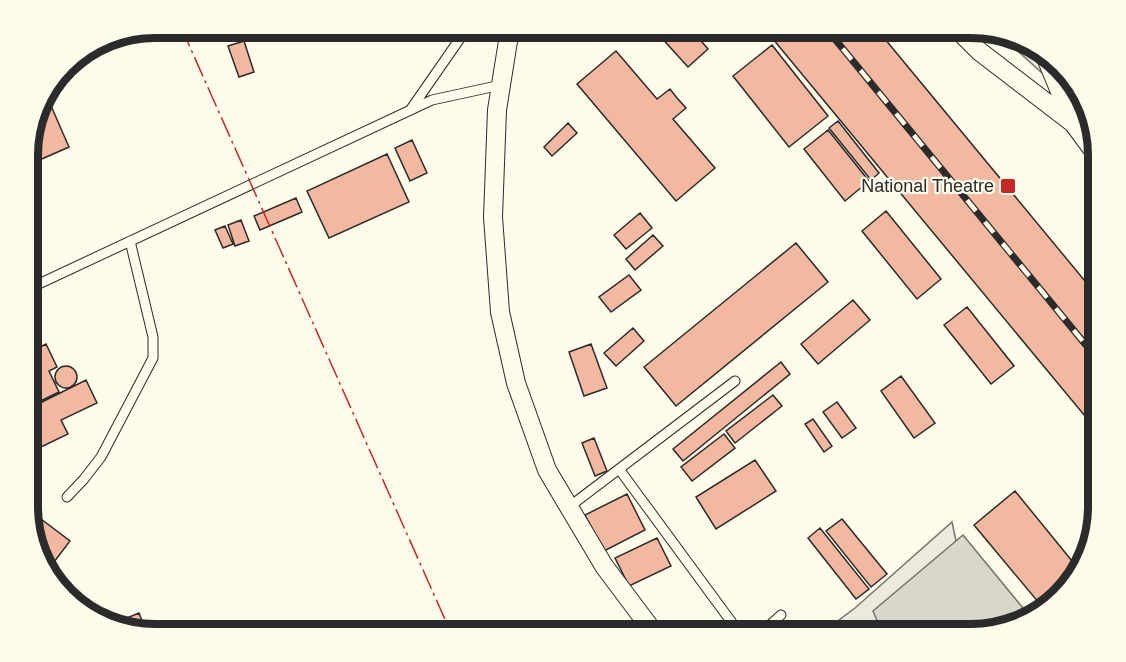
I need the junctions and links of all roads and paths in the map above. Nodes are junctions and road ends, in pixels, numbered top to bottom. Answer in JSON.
{"nodes":[{"id":1,"x":460,"y":38,"type":"edge"},
{"id":2,"x":509,"y":38,"type":"edge"},
{"id":3,"x":967,"y":38,"type":"edge"},
{"id":4,"x":1051,"y":69,"type":"edge"},
{"id":5,"x":501,"y":85,"type":"junction"},
{"id":6,"x":411,"y":110,"type":"junction"},
{"id":7,"x":1073,"y":123,"type":"junction"},
{"id":8,"x":1087,"y":140,"type":"edge"},
{"id":9,"x":130,"y":241,"type":"junction"},
{"id":10,"x":38,"y":283,"type":"edge"},
{"id":11,"x":735,"y":381,"type":"dead end"},
{"id":12,"x":619,"y":469,"type":"junction"},
{"id":13,"x":66,"y":497,"type":"dead end"},
{"id":14,"x":569,"y":507,"type":"junction"},
{"id":15,"x":781,"y":615,"type":"dead end"},
{"id":16,"x":648,"y":624,"type":"edge"},
{"id":17,"x":733,"y":624,"type":"edge"},
{"id":18,"x":771,"y":624,"type":"edge"}],
"edges":[{"from":1,"to":6,"type":"lane"},
{"from":2,"to":5,"type":"street"},
{"from":3,"to":7,"type":"street"},
{"from":4,"to":7,"type":"street"},
{"from":5,"to":6,"type":"lane"},
{"from":5,"to":14,"type":"street"},
{"from":6,"to":9,"type":"lane"},
{"from":7,"to":8,"type":"street"},
{"from":9,"to":10,"type":"lane"},
{"from":9,"to":13,"type":"lane"},
{"from":11,"to":12,"type":"lane"},
{"from":12,"to":14,"type":"lane"},
{"from":12,"to":17,"type":"lane"},
{"from":14,"to":16,"type":"street"},
{"from":15,"to":18,"type":"lane"}]}
